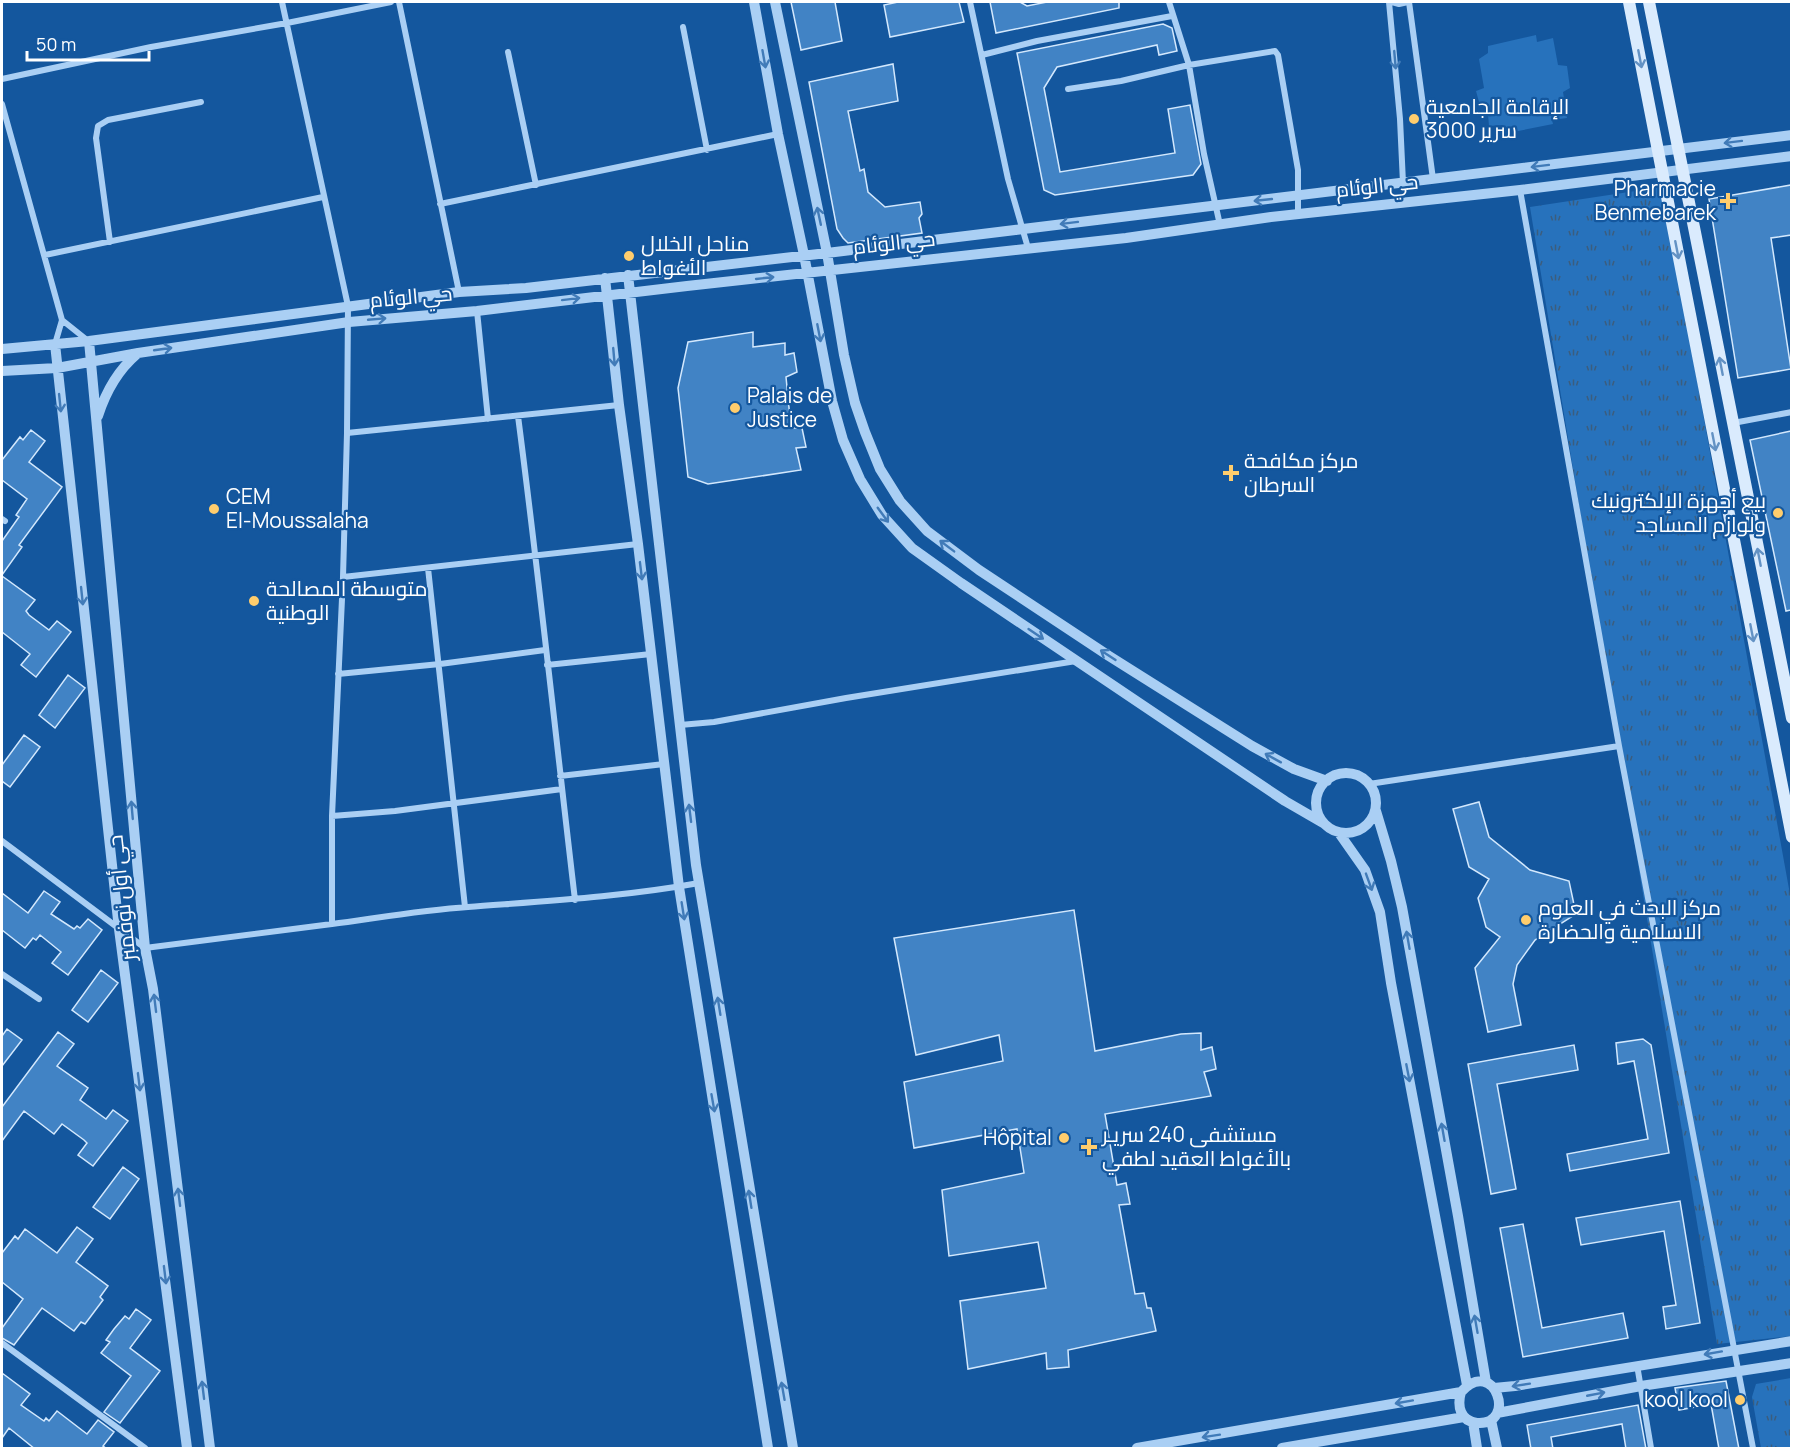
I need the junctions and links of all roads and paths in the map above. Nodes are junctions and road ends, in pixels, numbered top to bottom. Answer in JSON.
{"nodes":[{"id":1,"x":282,"y":2,"type":"edge"},
{"id":2,"x":391,"y":2,"type":"edge"},
{"id":3,"x":399,"y":2,"type":"edge"},
{"id":4,"x":754,"y":2,"type":"edge"},
{"id":5,"x":775,"y":2,"type":"edge"},
{"id":6,"x":970,"y":2,"type":"edge"},
{"id":7,"x":1169,"y":2,"type":"edge"},
{"id":8,"x":1391,"y":2,"type":"edge"},
{"id":9,"x":1408,"y":2,"type":"edge"},
{"id":10,"x":1629,"y":2,"type":"edge"},
{"id":11,"x":1649,"y":2,"type":"edge"},
{"id":12,"x":1172,"y":16,"type":"junction"},
{"id":13,"x":287,"y":23,"type":"junction"},
{"id":14,"x":683,"y":27,"type":"dead end"},
{"id":15,"x":508,"y":52,"type":"dead end"},
{"id":16,"x":982,"y":55,"type":"junction"},
{"id":17,"x":1189,"y":65,"type":"junction"},
{"id":18,"x":2,"y":80,"type":"edge"},
{"id":19,"x":1068,"y":89,"type":"dead end"},
{"id":20,"x":201,"y":102,"type":"dead end"},
{"id":21,"x":2,"y":104,"type":"edge"},
{"id":22,"x":778,"y":134,"type":"junction"},
{"id":23,"x":1791,"y":135,"type":"edge"},
{"id":24,"x":1679,"y":149,"type":"junction"},
{"id":25,"x":707,"y":150,"type":"junction"},
{"id":26,"x":1658,"y":152,"type":"junction"},
{"id":27,"x":1791,"y":156,"type":"edge"},
{"id":28,"x":1682,"y":169,"type":"junction"},
{"id":29,"x":1662,"y":172,"type":"junction"},
{"id":30,"x":1433,"y":179,"type":"junction"},
{"id":31,"x":1403,"y":183,"type":"junction"},
{"id":32,"x":536,"y":185,"type":"junction"},
{"id":33,"x":1520,"y":190,"type":"junction"},
{"id":34,"x":1298,"y":196,"type":"junction"},
{"id":35,"x":323,"y":197,"type":"junction"},
{"id":36,"x":440,"y":204,"type":"junction"},
{"id":37,"x":1216,"y":205,"type":"junction"},
{"id":38,"x":1298,"y":215,"type":"junction"},
{"id":39,"x":1220,"y":226,"type":"junction"},
{"id":40,"x":1024,"y":229,"type":"junction"},
{"id":41,"x":110,"y":242,"type":"junction"},
{"id":42,"x":1028,"y":248,"type":"junction"},
{"id":43,"x":827,"y":253,"type":"junction"},
{"id":44,"x":45,"y":255,"type":"junction"},
{"id":45,"x":804,"y":255,"type":"junction"},
{"id":46,"x":829,"y":270,"type":"junction"},
{"id":47,"x":807,"y":273,"type":"junction"},
{"id":48,"x":628,"y":275,"type":"junction"},
{"id":49,"x":605,"y":278,"type":"junction"},
{"id":50,"x":459,"y":292,"type":"junction"},
{"id":51,"x":631,"y":293,"type":"junction"},
{"id":52,"x":608,"y":295,"type":"junction"},
{"id":53,"x":348,"y":306,"type":"junction"},
{"id":54,"x":477,"y":311,"type":"junction"},
{"id":55,"x":62,"y":320,"type":"junction"},
{"id":56,"x":349,"y":322,"type":"junction"},
{"id":57,"x":89,"y":341,"type":"junction"},
{"id":58,"x":55,"y":344,"type":"junction"},
{"id":59,"x":2,"y":349,"type":"edge"},
{"id":60,"x":138,"y":353,"type":"junction"},
{"id":61,"x":91,"y":362,"type":"junction"},
{"id":62,"x":57,"y":368,"type":"junction"},
{"id":63,"x":2,"y":371,"type":"edge"},
{"id":64,"x":619,"y":405,"type":"junction"},
{"id":65,"x":1791,"y":412,"type":"edge"},
{"id":66,"x":518,"y":416,"type":"junction"},
{"id":67,"x":488,"y":419,"type":"junction"},
{"id":68,"x":96,"y":422,"type":"junction"},
{"id":69,"x":1733,"y":423,"type":"junction"},
{"id":70,"x":347,"y":433,"type":"junction"},
{"id":71,"x":638,"y":544,"type":"junction"},
{"id":72,"x":536,"y":556,"type":"junction"},
{"id":73,"x":428,"y":568,"type":"junction"},
{"id":74,"x":343,"y":577,"type":"junction"},
{"id":75,"x":545,"y":650,"type":"junction"},
{"id":76,"x":651,"y":654,"type":"junction"},
{"id":77,"x":1077,"y":661,"type":"junction"},
{"id":78,"x":440,"y":664,"type":"junction"},
{"id":79,"x":546,"y":664,"type":"junction"},
{"id":80,"x":338,"y":674,"type":"junction"},
{"id":81,"x":1791,"y":718,"type":"edge"},
{"id":82,"x":680,"y":725,"type":"junction"},
{"id":83,"x":1618,"y":746,"type":"junction"},
{"id":84,"x":664,"y":764,"type":"junction"},
{"id":85,"x":560,"y":776,"type":"junction"},
{"id":86,"x":1327,"y":781,"type":"junction"},
{"id":87,"x":1369,"y":784,"type":"junction"},
{"id":88,"x":562,"y":789,"type":"junction"},
{"id":89,"x":455,"y":804,"type":"junction"},
{"id":90,"x":1376,"y":811,"type":"junction"},
{"id":91,"x":332,"y":816,"type":"junction"},
{"id":92,"x":1323,"y":823,"type":"junction"},
{"id":93,"x":1339,"y":833,"type":"junction"},
{"id":94,"x":1791,"y":837,"type":"edge"},
{"id":95,"x":2,"y":841,"type":"edge"},
{"id":96,"x":699,"y":883,"type":"junction"},
{"id":97,"x":679,"y":887,"type":"junction"},
{"id":98,"x":575,"y":900,"type":"junction"},
{"id":99,"x":465,"y":907,"type":"junction"},
{"id":100,"x":332,"y":924,"type":"junction"},
{"id":101,"x":119,"y":928,"type":"junction"},
{"id":102,"x":145,"y":948,"type":"junction"},
{"id":103,"x":2,"y":974,"type":"edge"},
{"id":104,"x":39,"y":999,"type":"dead end"},
{"id":105,"x":1791,"y":1341,"type":"edge"},
{"id":106,"x":2,"y":1343,"type":"edge"},
{"id":107,"x":1734,"y":1349,"type":"junction"},
{"id":108,"x":1791,"y":1363,"type":"edge"},
{"id":109,"x":1637,"y":1365,"type":"junction"},
{"id":110,"x":1737,"y":1371,"type":"junction"},
{"id":111,"x":1490,"y":1385,"type":"junction"},
{"id":112,"x":1641,"y":1386,"type":"junction"},
{"id":113,"x":1464,"y":1388,"type":"junction"},
{"id":114,"x":1494,"y":1416,"type":"junction"},
{"id":115,"x":1468,"y":1420,"type":"junction"},
{"id":116,"x":145,"y":1449,"type":"edge"},
{"id":117,"x":188,"y":1449,"type":"edge"},
{"id":118,"x":210,"y":1449,"type":"edge"},
{"id":119,"x":768,"y":1449,"type":"edge"},
{"id":120,"x":793,"y":1449,"type":"edge"},
{"id":121,"x":1137,"y":1449,"type":"edge"},
{"id":122,"x":1282,"y":1449,"type":"edge"},
{"id":123,"x":1477,"y":1449,"type":"edge"},
{"id":124,"x":1497,"y":1449,"type":"edge"},
{"id":125,"x":1651,"y":1449,"type":"edge"},
{"id":126,"x":1753,"y":1449,"type":"edge"}],
"edges":[{"from":1,"to":13,"type":"street","name":"حي الوئام"},
{"from":2,"to":13,"type":"street"},
{"from":3,"to":36,"type":"street"},
{"from":4,"to":22,"type":"street","one_way":true},
{"from":43,"to":5,"type":"street","one_way":true},
{"from":6,"to":16,"type":"street"},
{"from":7,"to":12,"type":"street"},
{"from":8,"to":9,"type":"street"},
{"from":8,"to":31,"type":"street","one_way":true},
{"from":9,"to":30,"type":"street"},
{"from":10,"to":26,"type":"main road","one_way":true},
{"from":11,"to":24,"type":"main road"},
{"from":12,"to":16,"type":"street"},
{"from":12,"to":17,"type":"street"},
{"from":13,"to":18,"type":"street"},
{"from":13,"to":35,"type":"street","name":"حي الوئام"},
{"from":14,"to":25,"type":"street"},
{"from":15,"to":32,"type":"street"},
{"from":16,"to":40,"type":"street"},
{"from":17,"to":19,"type":"street"},
{"from":17,"to":34,"type":"street"},
{"from":17,"to":37,"type":"street"},
{"from":20,"to":41,"type":"street"},
{"from":21,"to":44,"type":"street"},
{"from":22,"to":25,"type":"street"},
{"from":22,"to":45,"type":"street"},
{"from":23,"to":24,"type":"street","name":"حي الوئام","one_way":true},
{"from":24,"to":26,"type":"street","name":"حي الوئام"},
{"from":24,"to":28,"type":"main road"},
{"from":25,"to":32,"type":"street"},
{"from":26,"to":29,"type":"main road"},
{"from":26,"to":30,"type":"street","name":"حي الوئام","one_way":true},
{"from":27,"to":28,"type":"street","name":"حي الوئام"},
{"from":28,"to":29,"type":"street","name":"حي الوئام"},
{"from":69,"to":28,"type":"main road","one_way":true},
{"from":29,"to":33,"type":"street","name":"حي الوئام"},
{"from":29,"to":94,"type":"main road","one_way":true},
{"from":30,"to":31,"type":"street","name":"حي الوئام"},
{"from":31,"to":34,"type":"street","name":"حي الوئام"},
{"from":32,"to":36,"type":"street"},
{"from":33,"to":38,"type":"street","name":"حي الوئام"},
{"from":33,"to":83,"type":"street"},
{"from":34,"to":37,"type":"street","name":"حي الوئام","one_way":true},
{"from":34,"to":38,"type":"street"},
{"from":35,"to":41,"type":"street"},
{"from":35,"to":53,"type":"street","name":"حي الوئام"},
{"from":36,"to":50,"type":"street"},
{"from":37,"to":39,"type":"street"},
{"from":37,"to":40,"type":"street","name":"حي الوئام","one_way":true},
{"from":38,"to":39,"type":"street","name":"حي الوئام"},
{"from":39,"to":42,"type":"street","name":"حي الوئام"},
{"from":40,"to":42,"type":"street"},
{"from":40,"to":43,"type":"street","name":"حي الوئام"},
{"from":41,"to":44,"type":"street"},
{"from":42,"to":46,"type":"street","name":"حي الوئام"},
{"from":43,"to":45,"type":"street","name":"حي الوئام"},
{"from":43,"to":46,"type":"street"},
{"from":44,"to":55,"type":"street"},
{"from":45,"to":47,"type":"street"},
{"from":45,"to":48,"type":"street","name":"حي الوئام"},
{"from":46,"to":47,"type":"street","name":"حي الوئام"},
{"from":86,"to":46,"type":"street","one_way":true},
{"from":51,"to":47,"type":"street","name":"حي الوئام","one_way":true},
{"from":47,"to":77,"type":"street","one_way":true},
{"from":48,"to":49,"type":"street","name":"حي الوئام"},
{"from":48,"to":51,"type":"street"},
{"from":49,"to":50,"type":"street","name":"حي الوئام"},
{"from":49,"to":52,"type":"street"},
{"from":50,"to":53,"type":"street","name":"حي الوئام"},
{"from":51,"to":52,"type":"street","name":"حي الوئام"},
{"from":51,"to":82,"type":"street"},
{"from":54,"to":52,"type":"street","name":"حي الوئام","one_way":true},
{"from":52,"to":64,"type":"street","one_way":true},
{"from":53,"to":56,"type":"street"},
{"from":53,"to":57,"type":"street","name":"حي الوئام"},
{"from":56,"to":54,"type":"street","name":"حي الوئام","one_way":true},
{"from":54,"to":67,"type":"street"},
{"from":55,"to":57,"type":"street"},
{"from":55,"to":58,"type":"street"},
{"from":60,"to":56,"type":"street","name":"حي الوئام","one_way":true},
{"from":56,"to":70,"type":"street"},
{"from":57,"to":58,"type":"street","name":"حي الوئام"},
{"from":57,"to":61,"type":"street","name":"حي أول نوفمبر"},
{"from":58,"to":59,"type":"street","name":"حي الوئام"},
{"from":58,"to":62,"type":"street","name":"حي أول نوفمبر"},
{"from":60,"to":61,"type":"street","name":"حي الوئام"},
{"from":60,"to":68,"type":"street"},
{"from":61,"to":62,"type":"street","name":"حي الوئام"},
{"from":61,"to":68,"type":"street","name":"حي أول نوفمبر"},
{"from":62,"to":63,"type":"street","name":"حي الوئام"},
{"from":62,"to":101,"type":"street","name":"حي أول نوفمبر","one_way":true},
{"from":64,"to":66,"type":"street"},
{"from":64,"to":71,"type":"street"},
{"from":65,"to":69,"type":"street"},
{"from":66,"to":67,"type":"street"},
{"from":66,"to":72,"type":"street"},
{"from":67,"to":70,"type":"street"},
{"from":102,"to":68,"type":"street","name":"حي أول نوفمبر","one_way":true},
{"from":81,"to":69,"type":"main road","one_way":true},
{"from":70,"to":74,"type":"street"},
{"from":71,"to":72,"type":"street"},
{"from":71,"to":76,"type":"street","one_way":true},
{"from":72,"to":73,"type":"street"},
{"from":72,"to":75,"type":"street"},
{"from":73,"to":74,"type":"street"},
{"from":73,"to":78,"type":"street"},
{"from":74,"to":80,"type":"street"},
{"from":75,"to":78,"type":"street"},
{"from":75,"to":79,"type":"street"},
{"from":76,"to":79,"type":"street"},
{"from":76,"to":84,"type":"street"},
{"from":77,"to":82,"type":"street"},
{"from":77,"to":92,"type":"street"},
{"from":78,"to":80,"type":"street"},
{"from":78,"to":89,"type":"street"},
{"from":79,"to":85,"type":"street"},
{"from":80,"to":91,"type":"street"},
{"from":96,"to":82,"type":"street","one_way":true},
{"from":83,"to":87,"type":"street"},
{"from":83,"to":107,"type":"street"},
{"from":84,"to":85,"type":"street"},
{"from":84,"to":97,"type":"street"},
{"from":85,"to":88,"type":"street"},
{"from":86,"to":87,"type":"street"},
{"from":86,"to":92,"type":"street"},
{"from":87,"to":90,"type":"street"},
{"from":88,"to":89,"type":"street"},
{"from":88,"to":98,"type":"street"},
{"from":89,"to":91,"type":"street"},
{"from":89,"to":99,"type":"street"},
{"from":90,"to":93,"type":"street"},
{"from":111,"to":90,"type":"street","one_way":true},
{"from":91,"to":100,"type":"street"},
{"from":92,"to":93,"type":"street"},
{"from":93,"to":113,"type":"street","one_way":true},
{"from":95,"to":101,"type":"street"},
{"from":96,"to":97,"type":"street"},
{"from":120,"to":96,"type":"street","one_way":true},
{"from":97,"to":98,"type":"street"},
{"from":97,"to":119,"type":"street","one_way":true},
{"from":98,"to":99,"type":"street"},
{"from":99,"to":100,"type":"street"},
{"from":100,"to":102,"type":"street"},
{"from":101,"to":102,"type":"street"},
{"from":101,"to":117,"type":"street","name":"حي أول نوفمبر","one_way":true},
{"from":118,"to":102,"type":"street","name":"حي أول نوفمبر","one_way":true},
{"from":103,"to":104,"type":"street"},
{"from":105,"to":107,"type":"street"},
{"from":106,"to":116,"type":"street"},
{"from":107,"to":109,"type":"street","one_way":true},
{"from":107,"to":110,"type":"street"},
{"from":108,"to":110,"type":"street"},
{"from":109,"to":111,"type":"street","one_way":true},
{"from":109,"to":112,"type":"street"},
{"from":110,"to":112,"type":"street"},
{"from":110,"to":126,"type":"street"},
{"from":111,"to":113,"type":"street"},
{"from":111,"to":114,"type":"street"},
{"from":114,"to":112,"type":"street","one_way":true},
{"from":112,"to":125,"type":"street"},
{"from":113,"to":115,"type":"street"},
{"from":113,"to":121,"type":"street","one_way":true},
{"from":114,"to":115,"type":"street"},
{"from":114,"to":124,"type":"street"},
{"from":115,"to":122,"type":"street"},
{"from":115,"to":123,"type":"street"}]}
